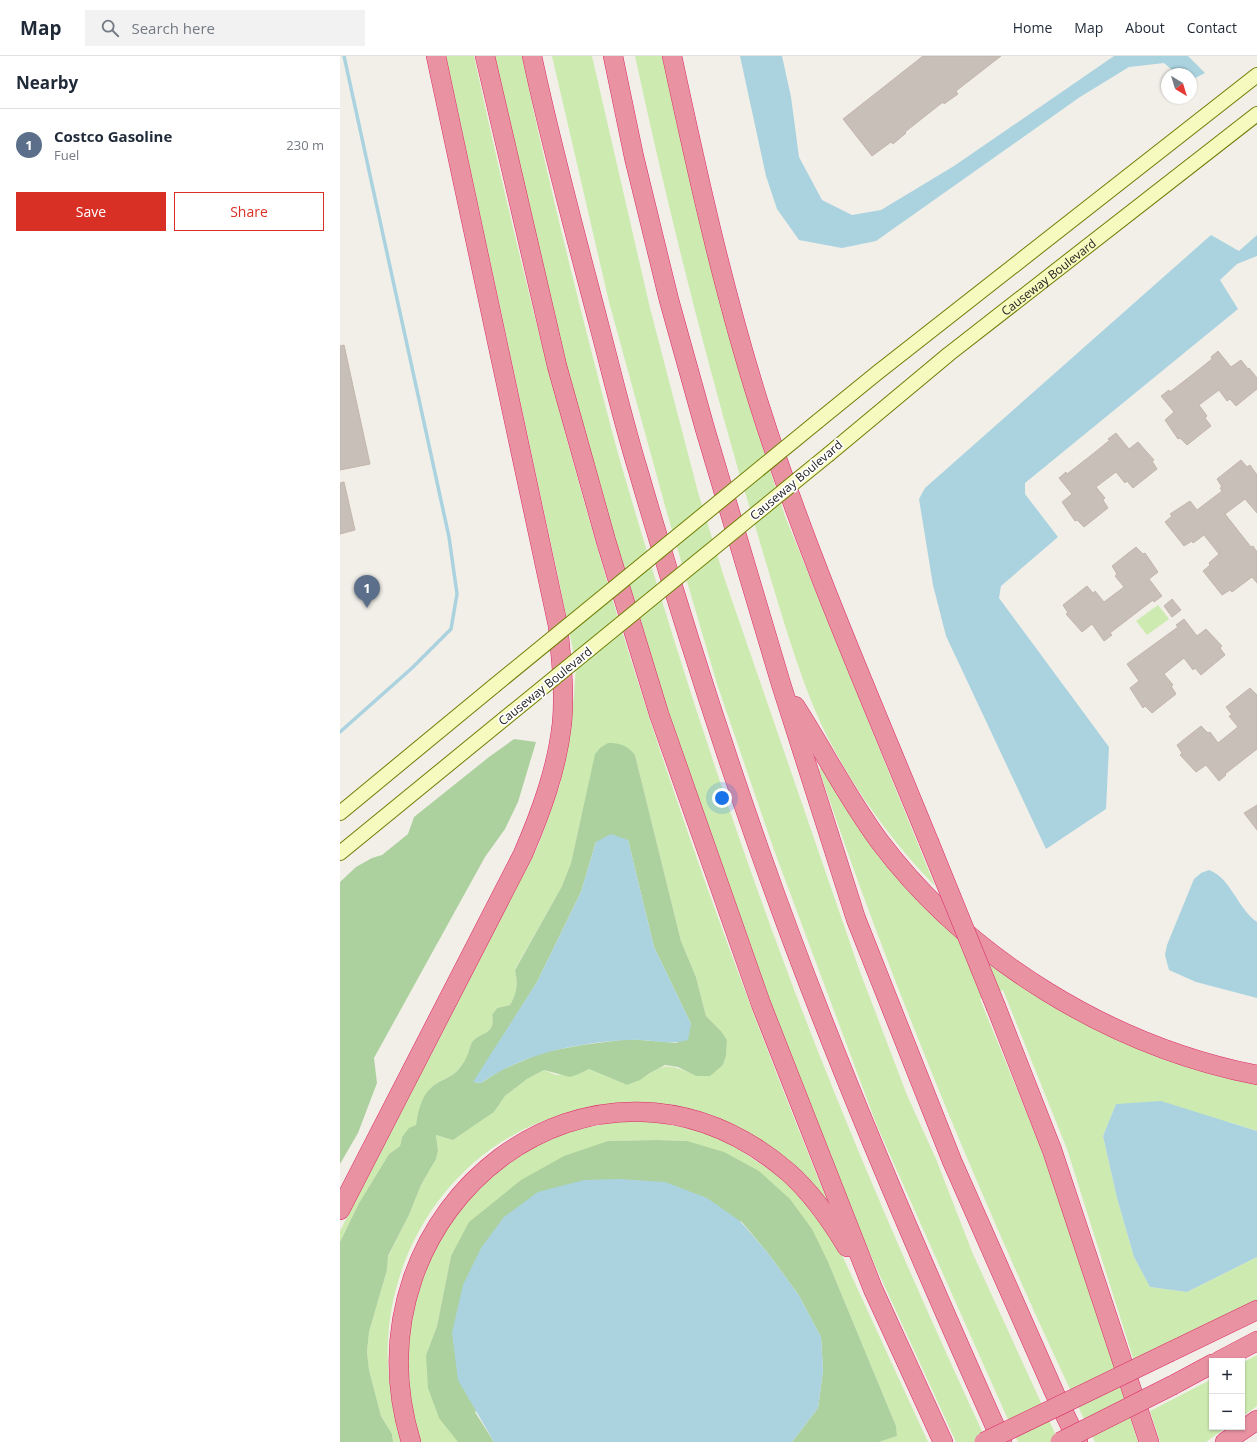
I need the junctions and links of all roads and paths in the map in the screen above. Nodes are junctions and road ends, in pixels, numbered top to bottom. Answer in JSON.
{"nodes":[{"id":1,"x":436,"y":56,"type":"edge"},
{"id":2,"x":485,"y":56,"type":"edge"},
{"id":3,"x":532,"y":56,"type":"edge"},
{"id":4,"x":613,"y":56,"type":"edge"},
{"id":5,"x":672,"y":56,"type":"edge"},
{"id":6,"x":1257,"y":75,"type":"edge"},
{"id":7,"x":1257,"y":114,"type":"edge"},
{"id":8,"x":781,"y":684,"type":"junction"},
{"id":9,"x":340,"y":813,"type":"edge"},
{"id":10,"x":340,"y":853,"type":"edge"},
{"id":11,"x":1257,"y":1075,"type":"edge"},
{"id":12,"x":340,"y":1210,"type":"edge"},
{"id":13,"x":873,"y":1289,"type":"junction"},
{"id":14,"x":1257,"y":1310,"type":"edge"},
{"id":15,"x":1257,"y":1341,"type":"edge"},
{"id":16,"x":1225,"y":1358,"type":"edge"},
{"id":17,"x":1209,"y":1366,"type":"edge"},
{"id":18,"x":1257,"y":1414,"type":"edge"},
{"id":19,"x":1257,"y":1420,"type":"edge"},
{"id":20,"x":1245,"y":1423,"type":"edge"},
{"id":21,"x":1236,"y":1430,"type":"edge"},
{"id":22,"x":411,"y":1442,"type":"edge"},
{"id":23,"x":943,"y":1442,"type":"edge"},
{"id":24,"x":984,"y":1442,"type":"edge"},
{"id":25,"x":1002,"y":1442,"type":"edge"},
{"id":26,"x":1060,"y":1442,"type":"edge"},
{"id":27,"x":1078,"y":1442,"type":"edge"},
{"id":28,"x":1149,"y":1442,"type":"edge"},
{"id":29,"x":1222,"y":1442,"type":"edge"},
{"id":30,"x":1225,"y":1442,"type":"edge"}],
"edges":[{"from":1,"to":12,"type":"highway"},
{"from":2,"to":13,"type":"highway"},
{"from":3,"to":25,"type":"highway"},
{"from":4,"to":8,"type":"highway"},
{"from":5,"to":28,"type":"highway","bridge":true},
{"from":6,"to":9,"type":"main road","bridge":true},
{"from":7,"to":10,"type":"main road","name":"Causeway Boulevard","bridge":true},
{"from":8,"to":11,"type":"highway"},
{"from":8,"to":27,"type":"highway"},
{"from":13,"to":22,"type":"highway"},
{"from":13,"to":23,"type":"highway"},
{"from":14,"to":24,"type":"highway","bridge":true},
{"from":15,"to":16,"type":"highway"},
{"from":17,"to":26,"type":"highway","bridge":true},
{"from":18,"to":20,"type":"highway"},
{"from":19,"to":30,"type":"highway"},
{"from":21,"to":29,"type":"highway"}]}
